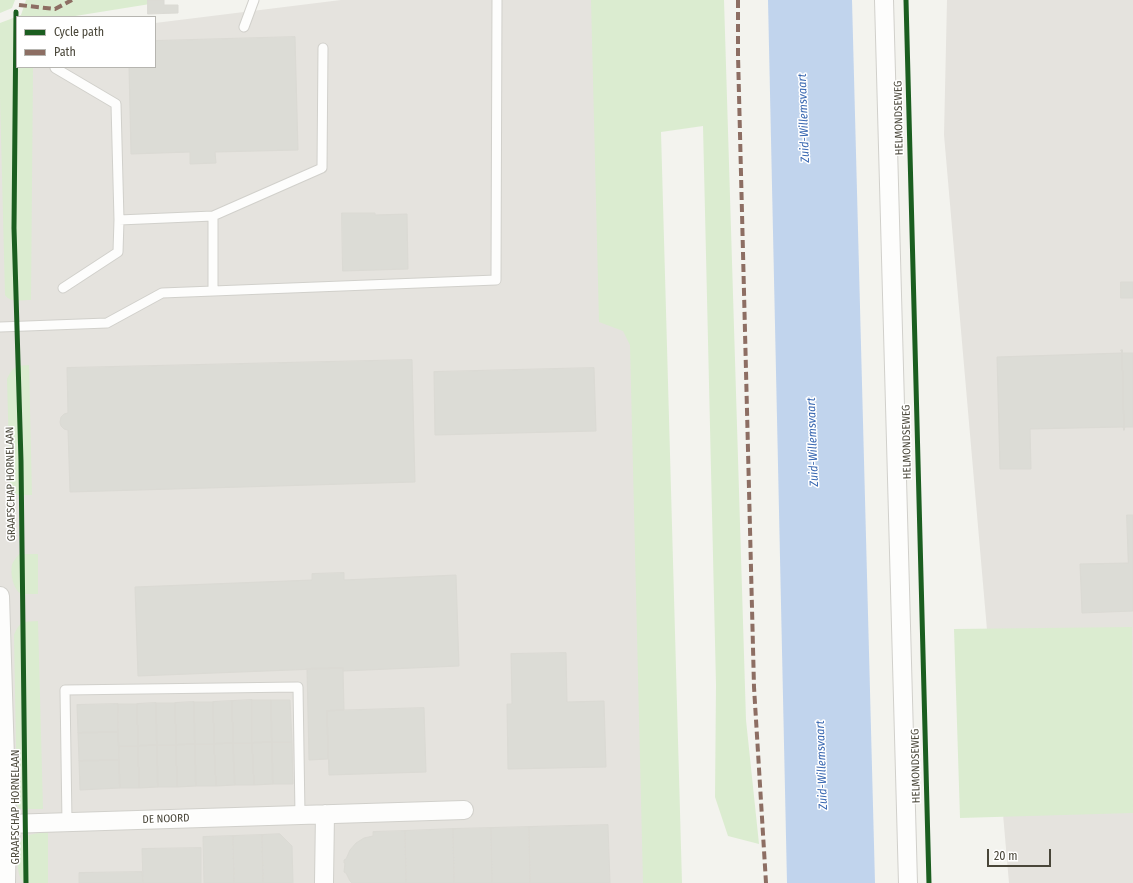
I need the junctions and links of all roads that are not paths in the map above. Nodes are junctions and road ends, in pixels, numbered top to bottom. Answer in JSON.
{"nodes":[{"id":1,"x":254,"y":0,"type":"edge"},
{"id":2,"x":497,"y":0,"type":"edge"},
{"id":3,"x":884,"y":0,"type":"edge"},
{"id":4,"x":244,"y":27,"type":"dead end"},
{"id":5,"x":323,"y":48,"type":"dead end"},
{"id":6,"x":55,"y":68,"type":"edge"},
{"id":7,"x":213,"y":216,"type":"junction"},
{"id":8,"x":119,"y":220,"type":"junction"},
{"id":9,"x":63,"y":288,"type":"dead end"},
{"id":10,"x":214,"y":291,"type":"junction"},
{"id":11,"x":0,"y":327,"type":"edge"},
{"id":12,"x":0,"y":596,"type":"edge"},
{"id":13,"x":464,"y":810,"type":"dead end"},
{"id":14,"x":300,"y":814,"type":"junction"},
{"id":15,"x":325,"y":814,"type":"junction"},
{"id":16,"x":67,"y":822,"type":"junction"},
{"id":17,"x":7,"y":824,"type":"junction"},
{"id":18,"x":6,"y":883,"type":"edge"},
{"id":19,"x":324,"y":883,"type":"edge"},
{"id":20,"x":908,"y":883,"type":"edge"}],
"edges":[{"from":1,"to":4,"type":"lane"},
{"from":2,"to":10,"type":"lane"},
{"from":3,"to":20,"type":"street","name":"HELMONDSEWEG"},
{"from":5,"to":7,"type":"lane"},
{"from":6,"to":8,"type":"lane"},
{"from":7,"to":8,"type":"lane"},
{"from":7,"to":10,"type":"lane"},
{"from":8,"to":9,"type":"lane"},
{"from":10,"to":11,"type":"lane"},
{"from":12,"to":17,"type":"street","name":"GRAAFSCHAP HORNELAAN"},
{"from":13,"to":15,"type":"street","name":"DE NOORD"},
{"from":14,"to":15,"type":"street","name":"DE NOORD"},
{"from":14,"to":16,"type":"street","name":"DE NOORD"},
{"from":14,"to":16,"type":"lane"},
{"from":15,"to":19,"type":"street"},
{"from":16,"to":17,"type":"street","name":"DE NOORD"},
{"from":17,"to":18,"type":"street","name":"GRAAFSCHAP HORNELAAN"}]}
